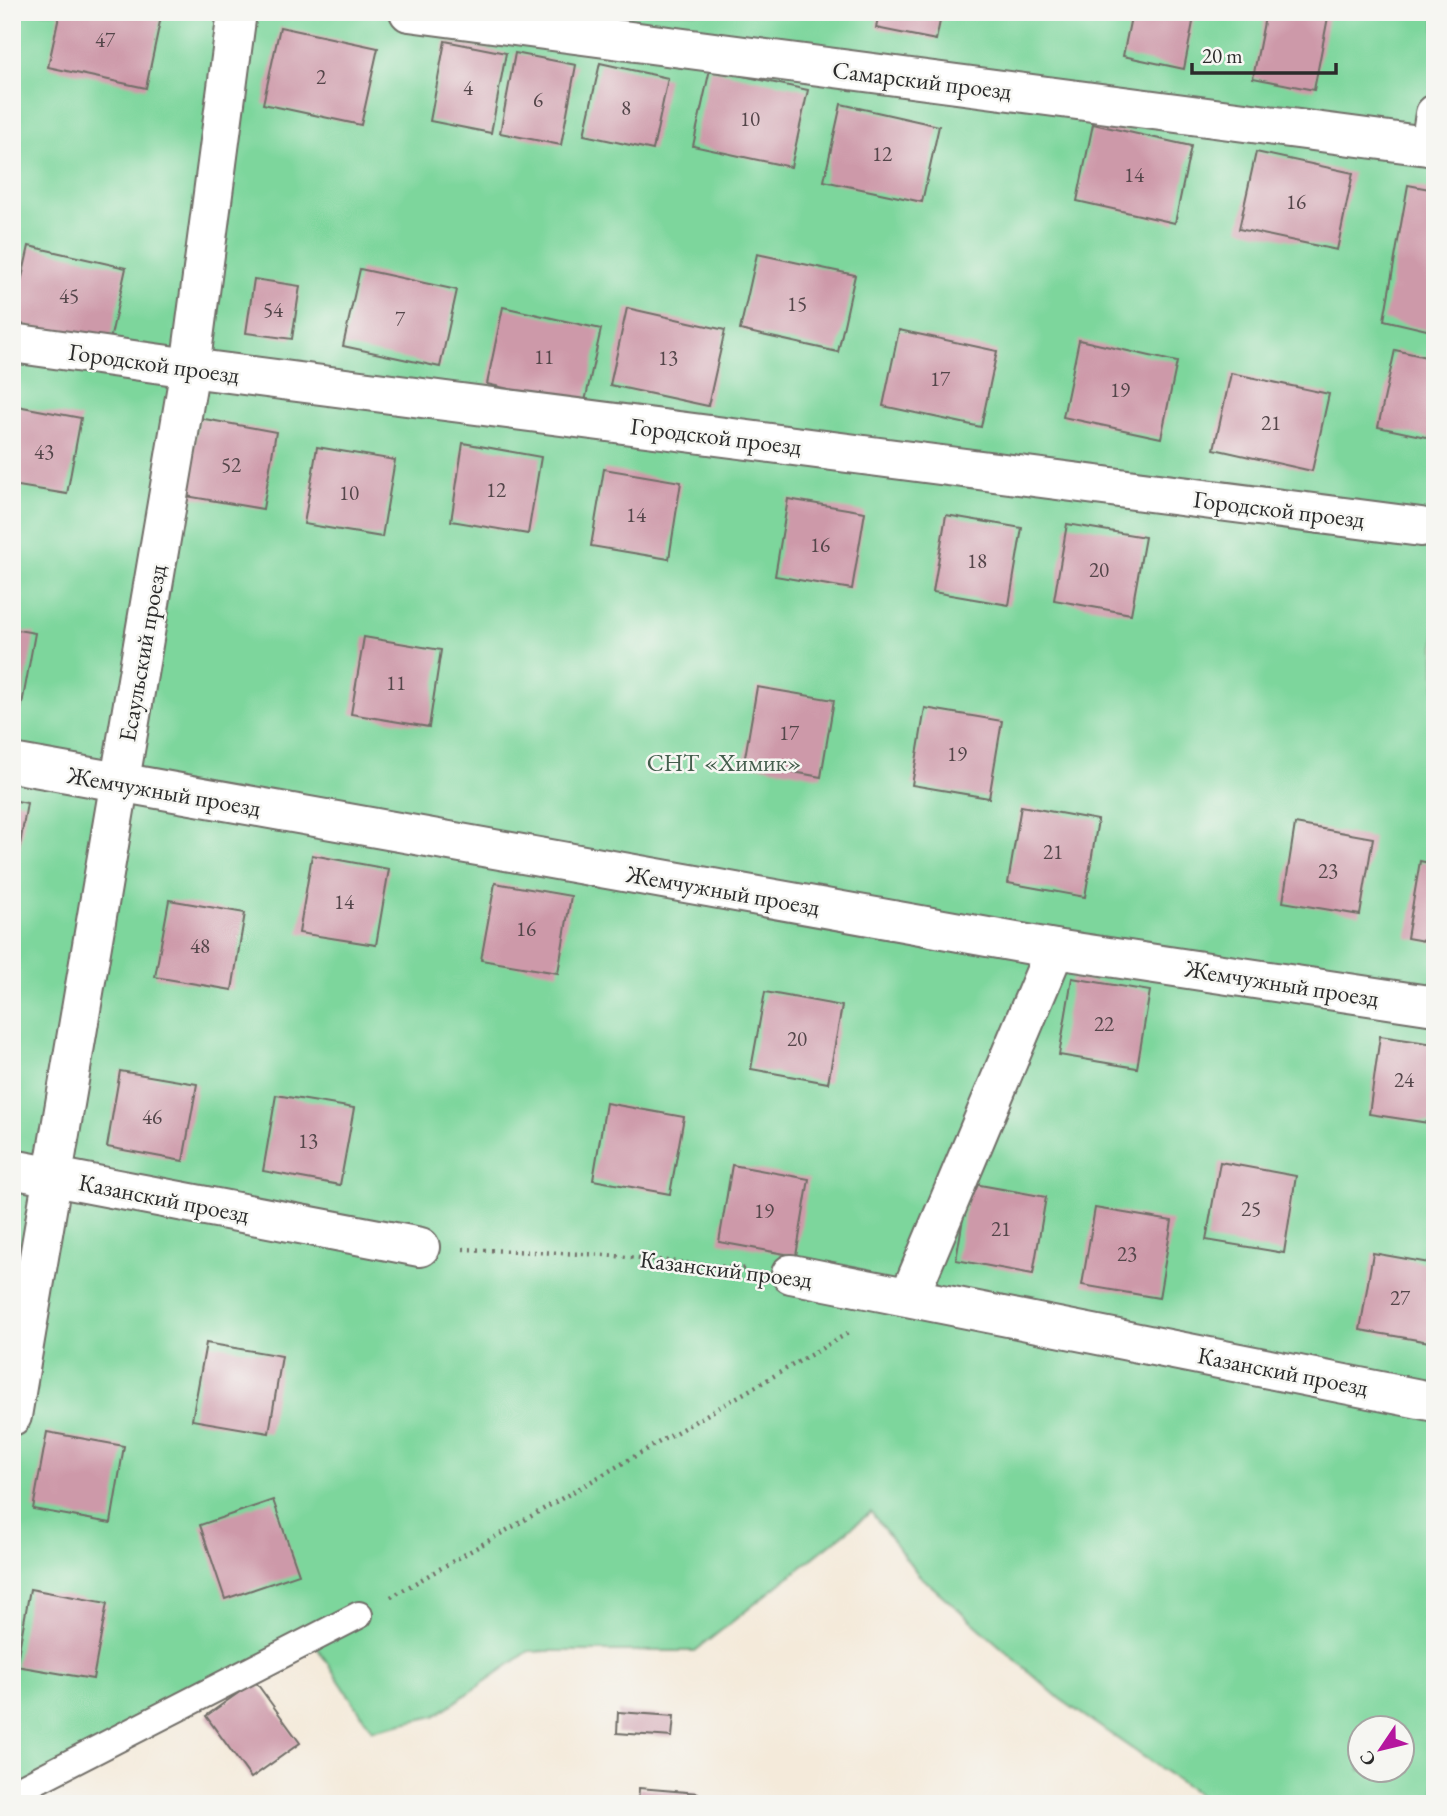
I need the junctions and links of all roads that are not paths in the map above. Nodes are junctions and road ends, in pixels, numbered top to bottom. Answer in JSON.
{"nodes":[{"id":1,"x":237,"y":12,"type":"edge"},
{"id":2,"x":409,"y":12,"type":"edge"},
{"id":3,"x":1433,"y":136,"type":"edge"},
{"id":4,"x":12,"y":342,"type":"edge"},
{"id":5,"x":190,"y":368,"type":"junction"},
{"id":6,"x":1421,"y":527,"type":"dead end"},
{"id":7,"x":12,"y":763,"type":"edge"},
{"id":8,"x":120,"y":783,"type":"junction"},
{"id":9,"x":1055,"y":949,"type":"junction"},
{"id":10,"x":1435,"y":1006,"type":"edge"},
{"id":11,"x":12,"y":1169,"type":"edge"},
{"id":12,"x":52,"y":1177,"type":"junction"},
{"id":13,"x":420,"y":1247,"type":"road end"},
{"id":14,"x":791,"y":1274,"type":"road end"},
{"id":15,"x":909,"y":1297,"type":"junction"},
{"id":16,"x":1435,"y":1402,"type":"edge"},
{"id":17,"x":12,"y":1416,"type":"edge"},
{"id":18,"x":359,"y":1615,"type":"road end"},
{"id":19,"x":12,"y":1793,"type":"edge"}],
"edges":[{"from":1,"to":5,"type":"street","name":"Есаульский проезд"},
{"from":2,"to":3,"type":"street","name":"Самарский проезд"},
{"from":4,"to":5,"type":"street","name":"Городской проезд"},
{"from":5,"to":6,"type":"street","name":"Городской проезд"},
{"from":5,"to":8,"type":"street","name":"Есаульский проезд"},
{"from":7,"to":8,"type":"street","name":"Жемчужный проезд"},
{"from":8,"to":9,"type":"street","name":"Жемчужный проезд"},
{"from":8,"to":12,"type":"street","name":"Есаульский проезд"},
{"from":9,"to":10,"type":"street","name":"Жемчужный проезд"},
{"from":9,"to":15,"type":"street"},
{"from":11,"to":12,"type":"street","name":"Казанский проезд"},
{"from":12,"to":13,"type":"street","name":"Казанский проезд"},
{"from":12,"to":17,"type":"street","name":"Есаульский проезд"},
{"from":14,"to":15,"type":"street","name":"Казанский проезд"},
{"from":15,"to":16,"type":"street","name":"Казанский проезд"},
{"from":18,"to":19,"type":"lane"}]}
